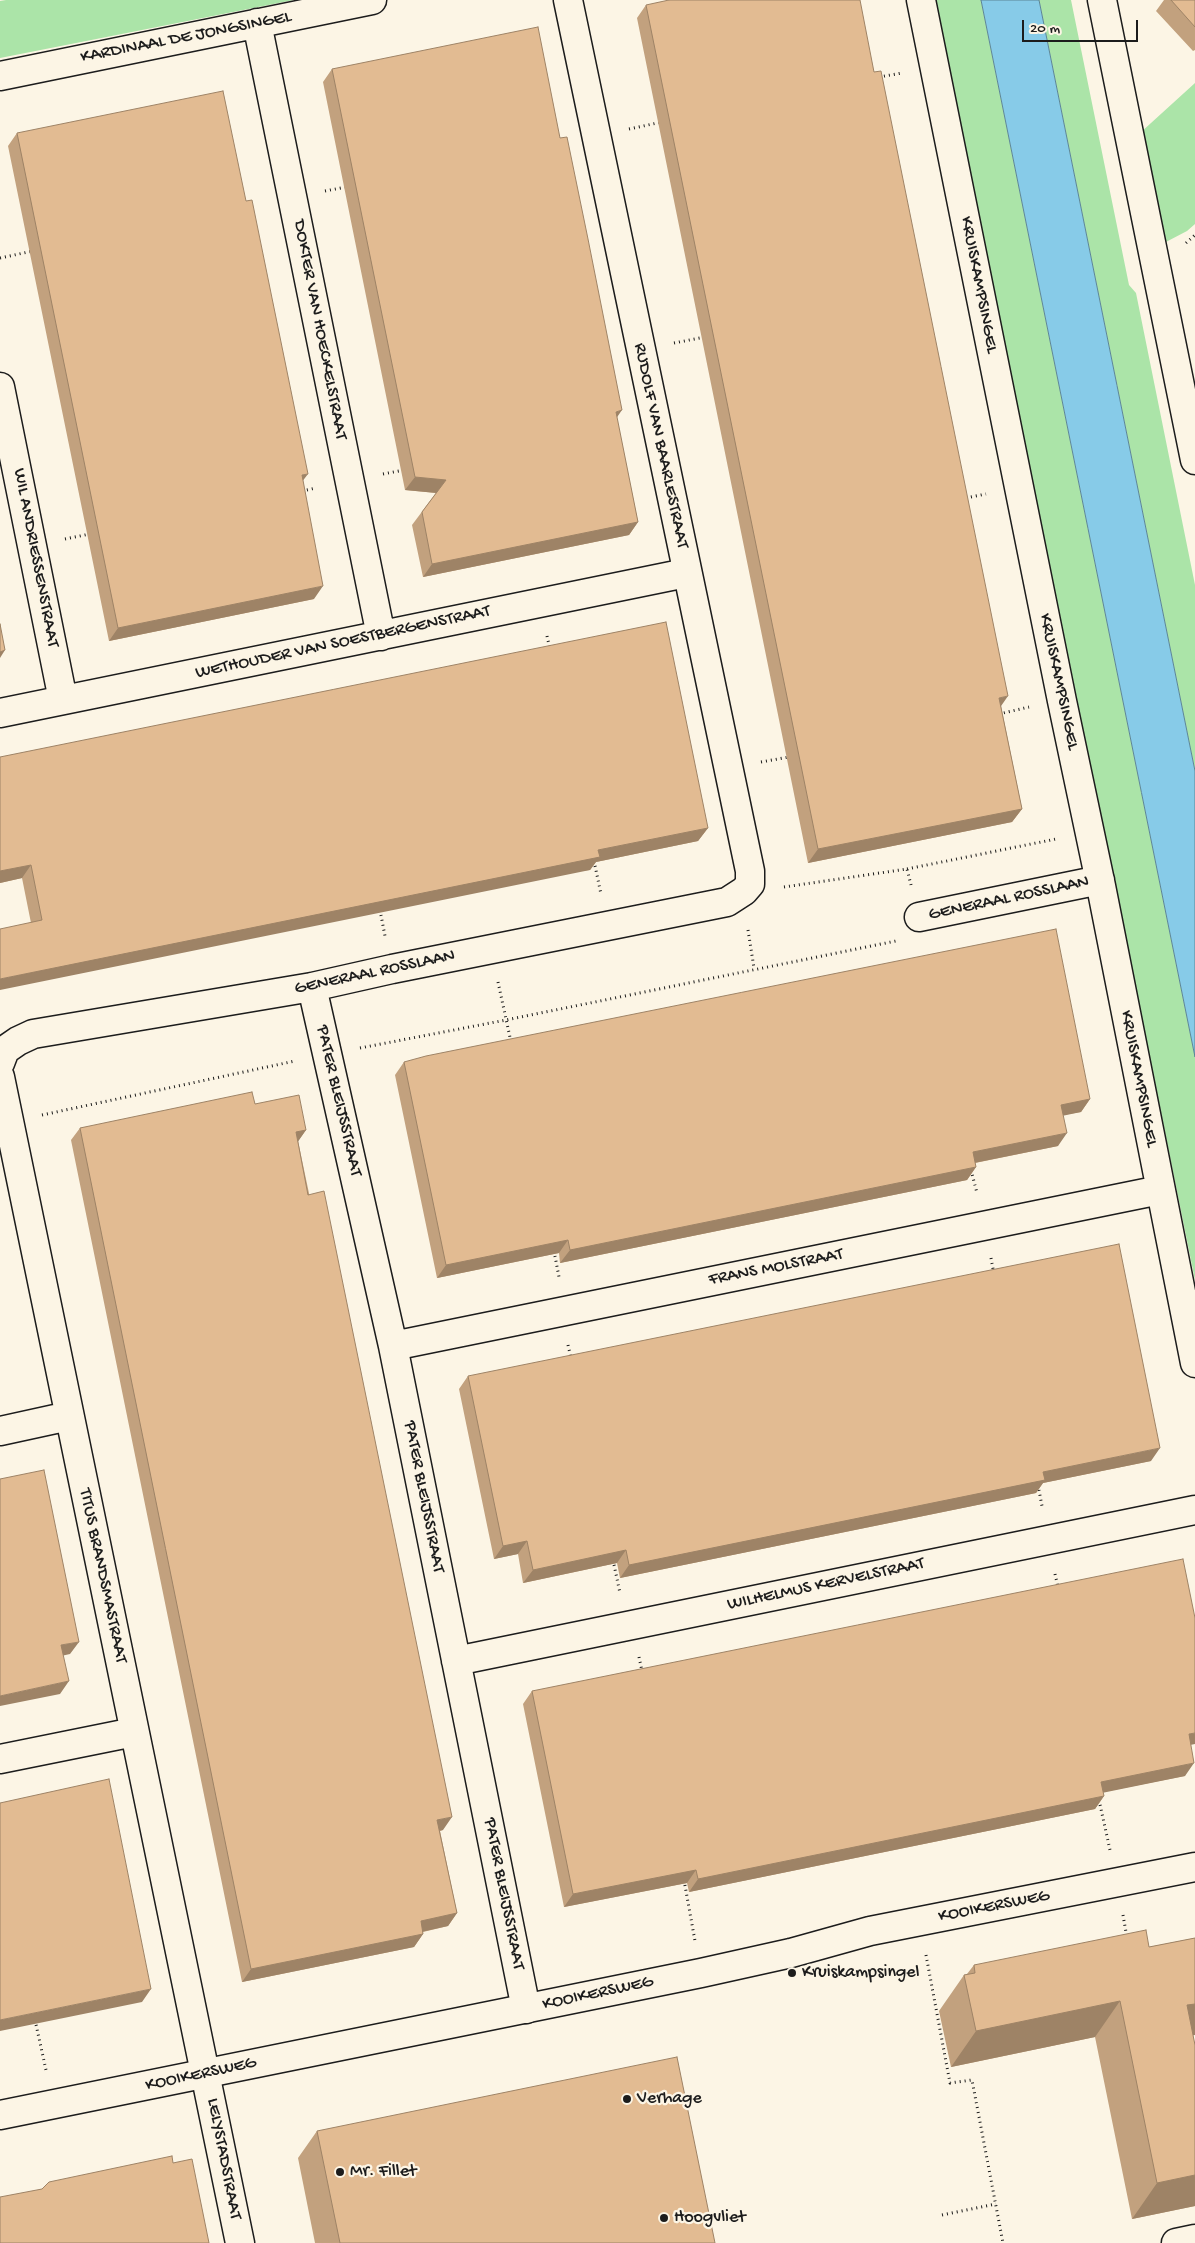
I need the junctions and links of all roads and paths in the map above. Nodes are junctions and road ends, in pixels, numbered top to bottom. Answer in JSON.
{"nodes":[{"id":1,"x":372,"y":0,"type":"edge"},
{"id":2,"x":568,"y":0,"type":"edge"},
{"id":3,"x":921,"y":0,"type":"edge"},
{"id":4,"x":1102,"y":0,"type":"edge"},
{"id":5,"x":257,"y":23,"type":"junction"},
{"id":6,"x":934,"y":66,"type":"junction"},
{"id":7,"x":0,"y":76,"type":"edge"},
{"id":8,"x":878,"y":78,"type":"edge"},
{"id":9,"x":671,"y":120,"type":"edge"},
{"id":10,"x":596,"y":135,"type":"junction"},
{"id":11,"x":348,"y":186,"type":"dead end"},
{"id":12,"x":292,"y":198,"type":"junction"},
{"id":13,"x":38,"y":250,"type":"edge"},
{"id":14,"x":0,"y":258,"type":"edge"},
{"id":15,"x":706,"y":337,"type":"dead end"},
{"id":16,"x":640,"y":350,"type":"junction"},
{"id":17,"x":0,"y":387,"type":"edge"},
{"id":18,"x":1195,"y":460,"type":"edge"},
{"id":19,"x":1019,"y":488,"type":"junction"},
{"id":20,"x":962,"y":499,"type":"edge"},
{"id":21,"x":686,"y":573,"type":"junction"},
{"id":22,"x":541,"y":603,"type":"junction"},
{"id":23,"x":380,"y":636,"type":"junction"},
{"id":24,"x":550,"y":650,"type":"edge"},
{"id":25,"x":63,"y":700,"type":"junction"},
{"id":26,"x":1062,"y":701,"type":"junction"},
{"id":27,"x":0,"y":713,"type":"edge"},
{"id":28,"x":996,"y":714,"type":"edge"},
{"id":29,"x":796,"y":755,"type":"edge"},
{"id":30,"x":728,"y":769,"type":"junction"},
{"id":31,"x":1090,"y":832,"type":"junction"},
{"id":32,"x":594,"y":860,"type":"edge"},
{"id":33,"x":907,"y":869,"type":"junction"},
{"id":34,"x":1100,"y":880,"type":"junction"},
{"id":35,"x":747,"y":887,"type":"junction"},
{"id":36,"x":378,"y":902,"type":"edge"},
{"id":37,"x":609,"y":927,"type":"junction"},
{"id":38,"x":911,"y":928,"type":"junction"},
{"id":39,"x":492,"y":949,"type":"junction"},
{"id":40,"x":392,"y":969,"type":"junction"},
{"id":41,"x":312,"y":987,"type":"junction"},
{"id":42,"x":506,"y":1020,"type":"junction"},
{"id":43,"x":512,"y":1050,"type":"edge"},
{"id":44,"x":328,"y":1054,"type":"junction"},
{"id":45,"x":3,"y":1057,"type":"edge"},
{"id":46,"x":0,"y":1077,"type":"edge"},
{"id":47,"x":9,"y":1122,"type":"junction"},
{"id":48,"x":1160,"y":1190,"type":"junction"},
{"id":49,"x":552,"y":1243,"type":"edge"},
{"id":50,"x":564,"y":1312,"type":"junction"},
{"id":51,"x":393,"y":1346,"type":"junction"},
{"id":52,"x":571,"y":1359,"type":"edge"},
{"id":53,"x":1195,"y":1363,"type":"edge"},
{"id":54,"x":69,"y":1416,"type":"junction"},
{"id":55,"x":0,"y":1431,"type":"edge"},
{"id":56,"x":1195,"y":1510,"type":"edge"},
{"id":57,"x":613,"y":1559,"type":"edge"},
{"id":58,"x":630,"y":1626,"type":"junction"},
{"id":59,"x":456,"y":1660,"type":"junction"},
{"id":60,"x":644,"y":1681,"type":"edge"},
{"id":61,"x":134,"y":1732,"type":"junction"},
{"id":62,"x":0,"y":1759,"type":"edge"},
{"id":63,"x":1195,"y":1867,"type":"edge"},
{"id":64,"x":683,"y":1878,"type":"edge"},
{"id":65,"x":921,"y":1922,"type":"junction"},
{"id":66,"x":701,"y":1973,"type":"junction"},
{"id":67,"x":526,"y":2009,"type":"junction"},
{"id":68,"x":35,"y":2018,"type":"edge"},
{"id":69,"x":206,"y":2074,"type":"junction"},
{"id":70,"x":53,"y":2105,"type":"junction"},
{"id":71,"x":0,"y":2115,"type":"edge"},
{"id":72,"x":996,"y":2204,"type":"junction"},
{"id":73,"x":942,"y":2215,"type":"dead end"},
{"id":74,"x":1195,"y":2239,"type":"edge"},
{"id":75,"x":240,"y":2243,"type":"edge"},
{"id":76,"x":1004,"y":2243,"type":"edge"},
{"id":77,"x":1176,"y":2243,"type":"edge"}],
"edges":[{"from":1,"to":5,"type":"street","name":"KARDINAAL DE JONGSINGEL"},
{"from":2,"to":10,"type":"street","name":"RUDOLF VAN BAARLESTRAAT"},
{"from":3,"to":6,"type":"street","name":"KRUISKAMPSINGEL"},
{"from":4,"to":18,"type":"street"},
{"from":5,"to":7,"type":"street","name":"KARDINAAL DE JONGSINGEL"},
{"from":5,"to":12,"type":"street","name":"DOKTER VAN HOECKELSTRAAT"},
{"from":6,"to":8,"type":"path"},
{"from":6,"to":19,"type":"street","name":"KRUISKAMPSINGEL"},
{"from":9,"to":10,"type":"path"},
{"from":10,"to":16,"type":"street","name":"RUDOLF VAN BAARLESTRAAT"},
{"from":11,"to":12,"type":"path"},
{"from":12,"to":23,"type":"street","name":"DOKTER VAN HOECKELSTRAAT"},
{"from":13,"to":14,"type":"path"},
{"from":15,"to":16,"type":"path"},
{"from":16,"to":21,"type":"street","name":"RUDOLF VAN BAARLESTRAAT"},
{"from":17,"to":25,"type":"street","name":"WIL ANDRIESSENSTRAAT"},
{"from":19,"to":20,"type":"path"},
{"from":19,"to":26,"type":"street","name":"KRUISKAMPSINGEL"},
{"from":21,"to":22,"type":"street","name":"WETHOUDER VAN SOESTBERGENSTRAAT"},
{"from":21,"to":30,"type":"street","name":"RUDOLF VAN BAARLESTRAAT"},
{"from":22,"to":23,"type":"street","name":"WETHOUDER VAN SOESTBERGENSTRAAT"},
{"from":22,"to":24,"type":"path"},
{"from":23,"to":25,"type":"street","name":"WETHOUDER VAN SOESTBERGENSTRAAT"},
{"from":25,"to":27,"type":"street","name":"WETHOUDER VAN SOESTBERGENSTRAAT"},
{"from":26,"to":28,"type":"path"},
{"from":26,"to":31,"type":"street","name":"KRUISKAMPSINGEL"},
{"from":29,"to":30,"type":"path"},
{"from":30,"to":35,"type":"street","name":"RUDOLF VAN BAARLESTRAAT"},
{"from":31,"to":33,"type":"path"},
{"from":31,"to":34,"type":"street","name":"KRUISKAMPSINGEL"},
{"from":32,"to":37,"type":"path"},
{"from":33,"to":35,"type":"path"},
{"from":33,"to":38,"type":"path"},
{"from":34,"to":38,"type":"street","name":"GENERAAL ROSSLAAN"},
{"from":34,"to":48,"type":"street","name":"KRUISKAMPSINGEL"},
{"from":35,"to":37,"type":"street","name":"GENERAAL ROSSLAAN"},
{"from":36,"to":40,"type":"path"},
{"from":37,"to":39,"type":"street","name":"GENERAAL ROSSLAAN"},
{"from":38,"to":42,"type":"path"},
{"from":39,"to":40,"type":"street","name":"GENERAAL ROSSLAAN"},
{"from":39,"to":42,"type":"path"},
{"from":40,"to":41,"type":"street","name":"GENERAAL ROSSLAAN"},
{"from":41,"to":44,"type":"street","name":"PATER BLEIJSSTRAAT"},
{"from":41,"to":45,"type":"street","name":"GENERAAL ROSSLAAN"},
{"from":42,"to":43,"type":"path"},
{"from":42,"to":44,"type":"path"},
{"from":44,"to":47,"type":"path"},
{"from":44,"to":51,"type":"street","name":"PATER BLEIJSSTRAAT"},
{"from":46,"to":47,"type":"street","name":"TITUS BRANDSMASTRAAT"},
{"from":47,"to":54,"type":"street","name":"TITUS BRANDSMASTRAAT"},
{"from":48,"to":50,"type":"street","name":"FRANS MOLSTRAAT"},
{"from":48,"to":53,"type":"street","name":"KRUISKAMPSINGEL"},
{"from":49,"to":50,"type":"path"},
{"from":50,"to":51,"type":"street","name":"FRANS MOLSTRAAT"},
{"from":50,"to":52,"type":"path"},
{"from":51,"to":59,"type":"street","name":"PATER BLEIJSSTRAAT"},
{"from":54,"to":55,"type":"street"},
{"from":54,"to":61,"type":"street","name":"TITUS BRANDSMASTRAAT"},
{"from":56,"to":58,"type":"street","name":"WILHELMUS KERVELSTRAAT"},
{"from":57,"to":58,"type":"path"},
{"from":58,"to":59,"type":"street","name":"WILHELMUS KERVELSTRAAT"},
{"from":58,"to":60,"type":"path"},
{"from":59,"to":67,"type":"street","name":"PATER BLEIJSSTRAAT"},
{"from":61,"to":62,"type":"street"},
{"from":61,"to":69,"type":"street","name":"TITUS BRANDSMASTRAAT"},
{"from":63,"to":65,"type":"street","name":"KOOIKERSWEG"},
{"from":64,"to":66,"type":"path"},
{"from":65,"to":66,"type":"street","name":"KOOIKERSWEG"},
{"from":65,"to":72,"type":"path"},
{"from":66,"to":67,"type":"street","name":"KOOIKERSWEG"},
{"from":67,"to":69,"type":"street","name":"KOOIKERSWEG"},
{"from":68,"to":70,"type":"path"},
{"from":69,"to":70,"type":"street","name":"KOOIKERSWEG"},
{"from":69,"to":75,"type":"street","name":"LELYSTADSTRAAT"},
{"from":70,"to":71,"type":"street","name":"KOOIKERSWEG"},
{"from":72,"to":73,"type":"path"},
{"from":72,"to":76,"type":"path"},
{"from":74,"to":77,"type":"street"}]}
